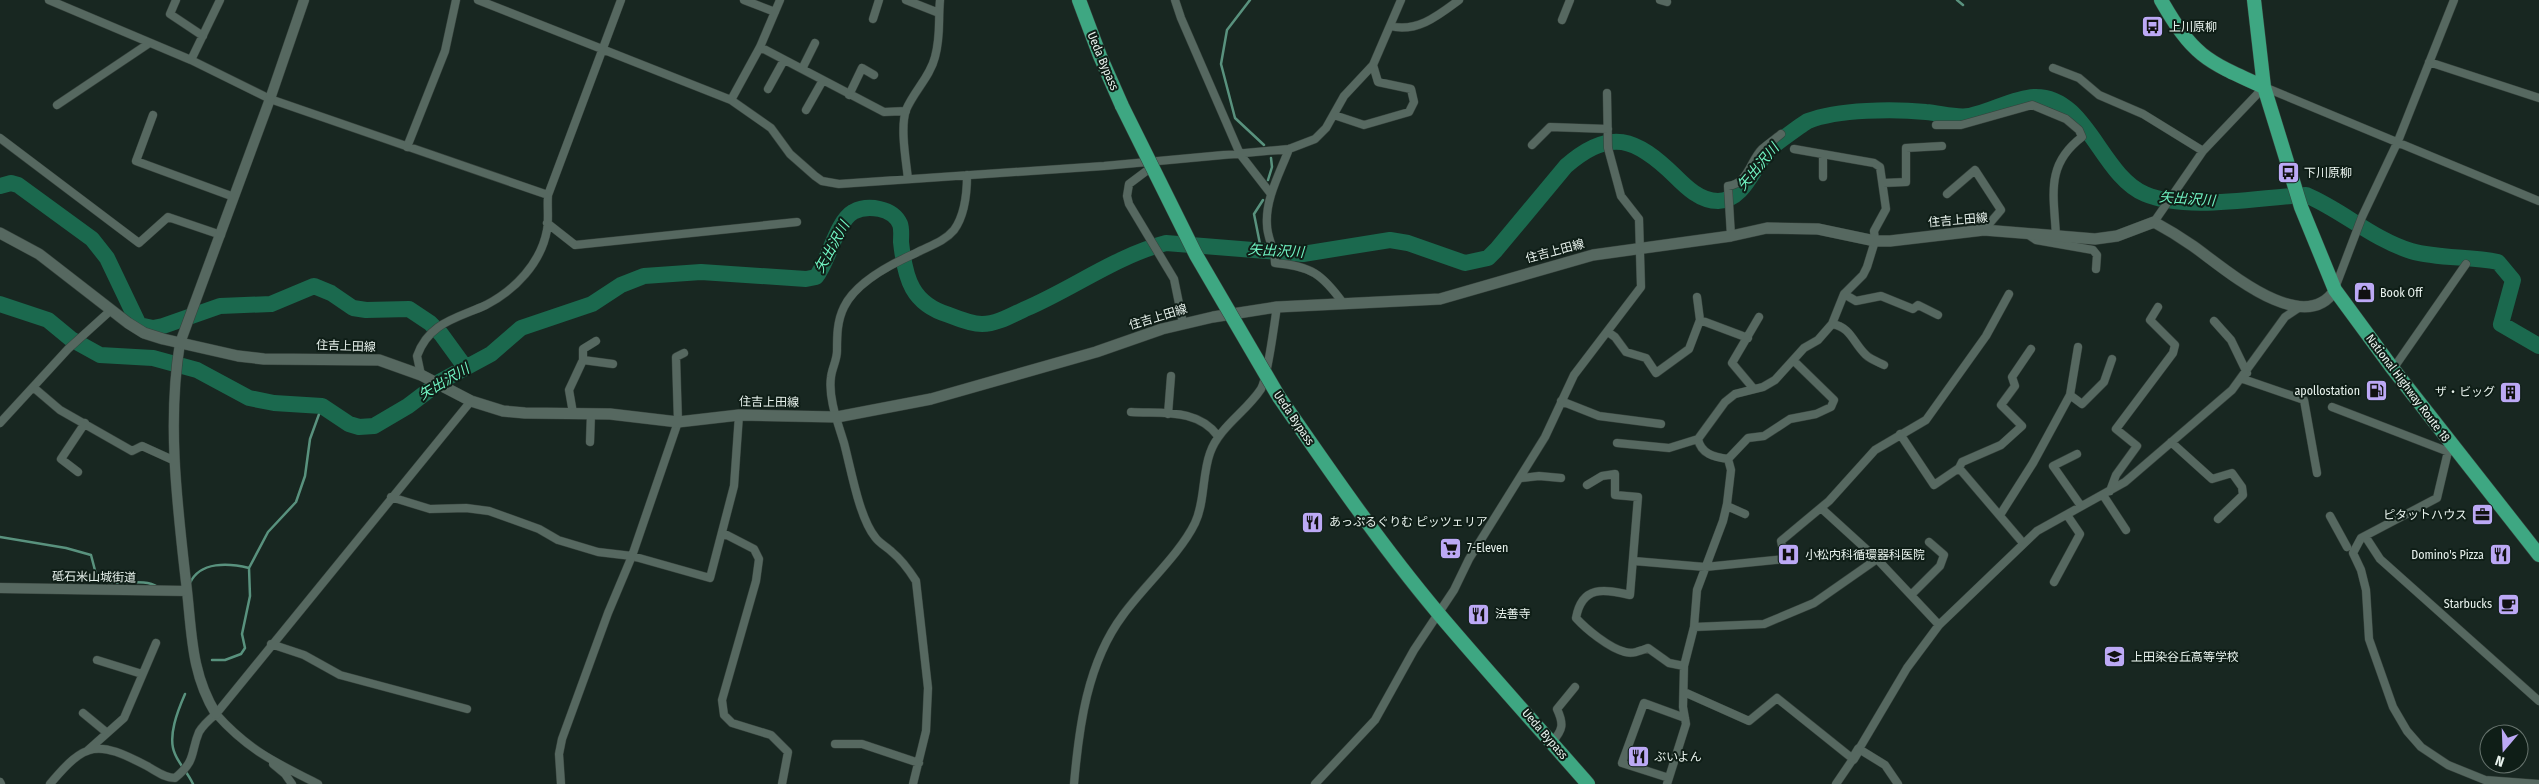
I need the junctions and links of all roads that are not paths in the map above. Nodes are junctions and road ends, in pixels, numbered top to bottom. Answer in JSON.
{"nodes":[{"id":1,"x":49,"y":0,"type":"edge"},
{"id":2,"x":176,"y":0,"type":"edge"},
{"id":3,"x":220,"y":0,"type":"edge"},
{"id":4,"x":304,"y":0,"type":"edge"},
{"id":5,"x":456,"y":0,"type":"edge"},
{"id":6,"x":478,"y":0,"type":"edge"},
{"id":7,"x":620,"y":0,"type":"edge"},
{"id":8,"x":744,"y":0,"type":"edge"},
{"id":9,"x":780,"y":0,"type":"edge"},
{"id":10,"x":879,"y":0,"type":"edge"},
{"id":11,"x":906,"y":0,"type":"edge"},
{"id":12,"x":940,"y":0,"type":"edge"},
{"id":13,"x":1079,"y":0,"type":"edge"},
{"id":14,"x":1176,"y":0,"type":"edge"},
{"id":15,"x":1401,"y":0,"type":"edge"},
{"id":16,"x":1459,"y":0,"type":"edge"},
{"id":17,"x":1570,"y":0,"type":"edge"},
{"id":18,"x":2161,"y":0,"type":"edge"},
{"id":19,"x":2254,"y":0,"type":"edge"},
{"id":20,"x":2454,"y":0,"type":"edge"},
{"id":21,"x":775,"y":12,"type":"junction"},
{"id":22,"x":939,"y":13,"type":"junction"},
{"id":23,"x":873,"y":18,"type":"dead end"},
{"id":24,"x":1562,"y":20,"type":"dead end"},
{"id":25,"x":1390,"y":26,"type":"junction"},
{"id":26,"x":203,"y":36,"type":"junction"},
{"id":27,"x":815,"y":43,"type":"dead end"},
{"id":28,"x":148,"y":44,"type":"junction"},
{"id":29,"x":760,"y":47,"type":"junction"},
{"id":30,"x":602,"y":49,"type":"junction"},
{"id":31,"x":191,"y":60,"type":"junction"},
{"id":32,"x":784,"y":60,"type":"junction"},
{"id":33,"x":2429,"y":62,"type":"junction"},
{"id":34,"x":1373,"y":66,"type":"junction"},
{"id":35,"x":2053,"y":68,"type":"dead end"},
{"id":36,"x":802,"y":70,"type":"junction"},
{"id":37,"x":874,"y":75,"type":"dead end"},
{"id":38,"x":823,"y":80,"type":"junction"},
{"id":39,"x":2264,"y":87,"type":"junction"},
{"id":40,"x":768,"y":89,"type":"dead end"},
{"id":41,"x":1607,"y":93,"type":"dead end"},
{"id":42,"x":849,"y":95,"type":"junction"},
{"id":43,"x":2539,"y":98,"type":"edge"},
{"id":44,"x":270,"y":99,"type":"junction"},
{"id":45,"x":731,"y":100,"type":"junction"},
{"id":46,"x":57,"y":105,"type":"dead end"},
{"id":47,"x":806,"y":110,"type":"dead end"},
{"id":48,"x":906,"y":111,"type":"junction"},
{"id":49,"x":153,"y":115,"type":"dead end"},
{"id":50,"x":1334,"y":115,"type":"junction"},
{"id":51,"x":1936,"y":124,"type":"dead end"},
{"id":52,"x":1608,"y":130,"type":"junction"},
{"id":53,"x":1781,"y":134,"type":"dead end"},
{"id":54,"x":0,"y":138,"type":"edge"},
{"id":55,"x":2398,"y":141,"type":"junction"},
{"id":56,"x":1532,"y":145,"type":"dead end"},
{"id":57,"x":1942,"y":146,"type":"dead end"},
{"id":58,"x":407,"y":147,"type":"junction"},
{"id":59,"x":1289,"y":149,"type":"junction"},
{"id":60,"x":1794,"y":149,"type":"dead end"},
{"id":61,"x":2203,"y":150,"type":"junction"},
{"id":62,"x":1240,"y":154,"type":"junction"},
{"id":63,"x":1823,"y":155,"type":"junction"},
{"id":64,"x":1163,"y":159,"type":"junction"},
{"id":65,"x":967,"y":175,"type":"junction"},
{"id":66,"x":1823,"y":178,"type":"dead end"},
{"id":67,"x":908,"y":179,"type":"junction"},
{"id":68,"x":1883,"y":183,"type":"junction"},
{"id":69,"x":1271,"y":194,"type":"junction"},
{"id":70,"x":1947,"y":194,"type":"dead end"},
{"id":71,"x":548,"y":195,"type":"junction"},
{"id":72,"x":234,"y":197,"type":"junction"},
{"id":73,"x":2539,"y":201,"type":"edge"},
{"id":74,"x":797,"y":222,"type":"dead end"},
{"id":75,"x":2154,"y":222,"type":"junction"},
{"id":76,"x":547,"y":223,"type":"junction"},
{"id":77,"x":1984,"y":230,"type":"junction"},
{"id":78,"x":0,"y":233,"type":"edge"},
{"id":79,"x":221,"y":234,"type":"junction"},
{"id":80,"x":2030,"y":234,"type":"junction"},
{"id":81,"x":1731,"y":236,"type":"junction"},
{"id":82,"x":2061,"y":237,"type":"junction"},
{"id":83,"x":1875,"y":241,"type":"junction"},
{"id":84,"x":1641,"y":247,"type":"junction"},
{"id":85,"x":2083,"y":248,"type":"junction"},
{"id":86,"x":2466,"y":264,"type":"dead end"},
{"id":87,"x":2096,"y":269,"type":"dead end"},
{"id":88,"x":2334,"y":290,"type":"junction"},
{"id":89,"x":1844,"y":294,"type":"junction"},
{"id":90,"x":2009,"y":294,"type":"dead end"},
{"id":91,"x":1697,"y":297,"type":"dead end"},
{"id":92,"x":1343,"y":302,"type":"junction"},
{"id":93,"x":2300,"y":306,"type":"junction"},
{"id":94,"x":1277,"y":307,"type":"junction"},
{"id":95,"x":2158,"y":307,"type":"dead end"},
{"id":96,"x":110,"y":311,"type":"junction"},
{"id":97,"x":1938,"y":315,"type":"dead end"},
{"id":98,"x":1759,"y":317,"type":"dead end"},
{"id":99,"x":1700,"y":320,"type":"junction"},
{"id":100,"x":2214,"y":321,"type":"dead end"},
{"id":101,"x":1183,"y":323,"type":"junction"},
{"id":102,"x":1832,"y":324,"type":"junction"},
{"id":103,"x":1608,"y":332,"type":"junction"},
{"id":104,"x":1748,"y":338,"type":"junction"},
{"id":105,"x":596,"y":341,"type":"dead end"},
{"id":106,"x":180,"y":343,"type":"junction"},
{"id":107,"x":2078,"y":347,"type":"dead end"},
{"id":108,"x":2031,"y":349,"type":"dead end"},
{"id":109,"x":684,"y":353,"type":"dead end"},
{"id":110,"x":2112,"y":359,"type":"dead end"},
{"id":111,"x":583,"y":360,"type":"junction"},
{"id":112,"x":1794,"y":361,"type":"junction"},
{"id":113,"x":613,"y":364,"type":"dead end"},
{"id":114,"x":1884,"y":365,"type":"dead end"},
{"id":115,"x":2393,"y":369,"type":"junction"},
{"id":116,"x":1172,"y":376,"type":"dead end"},
{"id":117,"x":2245,"y":376,"type":"junction"},
{"id":118,"x":426,"y":377,"type":"junction"},
{"id":119,"x":33,"y":387,"type":"junction"},
{"id":120,"x":1754,"y":388,"type":"junction"},
{"id":121,"x":2070,"y":395,"type":"junction"},
{"id":122,"x":1561,"y":400,"type":"junction"},
{"id":123,"x":471,"y":401,"type":"junction"},
{"id":124,"x":2332,"y":407,"type":"dead end"},
{"id":125,"x":1131,"y":412,"type":"dead end"},
{"id":126,"x":573,"y":413,"type":"junction"},
{"id":127,"x":592,"y":413,"type":"junction"},
{"id":128,"x":1168,"y":414,"type":"junction"},
{"id":129,"x":739,"y":415,"type":"junction"},
{"id":130,"x":837,"y":417,"type":"junction"},
{"id":131,"x":678,"y":422,"type":"junction"},
{"id":132,"x":0,"y":423,"type":"edge"},
{"id":133,"x":84,"y":423,"type":"junction"},
{"id":134,"x":1661,"y":424,"type":"dead end"},
{"id":135,"x":1900,"y":434,"type":"junction"},
{"id":136,"x":1218,"y":436,"type":"junction"},
{"id":137,"x":1698,"y":439,"type":"junction"},
{"id":138,"x":590,"y":442,"type":"dead end"},
{"id":139,"x":2171,"y":442,"type":"junction"},
{"id":140,"x":1617,"y":444,"type":"dead end"},
{"id":141,"x":2450,"y":448,"type":"junction"},
{"id":142,"x":2077,"y":454,"type":"dead end"},
{"id":143,"x":1728,"y":460,"type":"junction"},
{"id":144,"x":175,"y":461,"type":"junction"},
{"id":145,"x":1959,"y":468,"type":"junction"},
{"id":146,"x":78,"y":472,"type":"dead end"},
{"id":147,"x":2317,"y":473,"type":"dead end"},
{"id":148,"x":1521,"y":478,"type":"junction"},
{"id":149,"x":1561,"y":478,"type":"dead end"},
{"id":150,"x":1587,"y":485,"type":"dead end"},
{"id":151,"x":2107,"y":493,"type":"junction"},
{"id":152,"x":390,"y":497,"type":"junction"},
{"id":153,"x":1727,"y":506,"type":"junction"},
{"id":154,"x":2081,"y":506,"type":"junction"},
{"id":155,"x":1820,"y":508,"type":"junction"},
{"id":156,"x":1745,"y":514,"type":"dead end"},
{"id":157,"x":2000,"y":515,"type":"junction"},
{"id":158,"x":2067,"y":515,"type":"junction"},
{"id":159,"x":2330,"y":516,"type":"dead end"},
{"id":160,"x":2218,"y":519,"type":"dead end"},
{"id":161,"x":2126,"y":530,"type":"dead end"},
{"id":162,"x":723,"y":532,"type":"junction"},
{"id":163,"x":2365,"y":536,"type":"junction"},
{"id":164,"x":1929,"y":542,"type":"dead end"},
{"id":165,"x":2023,"y":542,"type":"junction"},
{"id":166,"x":2347,"y":547,"type":"dead end"},
{"id":167,"x":2539,"y":555,"type":"edge"},
{"id":168,"x":632,"y":556,"type":"junction"},
{"id":169,"x":1877,"y":559,"type":"junction"},
{"id":170,"x":1634,"y":561,"type":"junction"},
{"id":171,"x":1705,"y":567,"type":"junction"},
{"id":172,"x":2054,"y":582,"type":"dead end"},
{"id":173,"x":0,"y":588,"type":"edge"},
{"id":174,"x":187,"y":591,"type":"junction"},
{"id":175,"x":1912,"y":594,"type":"junction"},
{"id":176,"x":1438,"y":613,"type":"junction"},
{"id":177,"x":1939,"y":625,"type":"junction"},
{"id":178,"x":1694,"y":627,"type":"junction"},
{"id":179,"x":156,"y":643,"type":"dead end"},
{"id":180,"x":271,"y":644,"type":"junction"},
{"id":181,"x":97,"y":660,"type":"dead end"},
{"id":182,"x":1684,"y":666,"type":"junction"},
{"id":183,"x":142,"y":674,"type":"junction"},
{"id":184,"x":1575,"y":688,"type":"dead end"},
{"id":185,"x":1684,"y":692,"type":"junction"},
{"id":186,"x":2539,"y":701,"type":"edge"},
{"id":187,"x":467,"y":709,"type":"dead end"},
{"id":188,"x":83,"y":713,"type":"dead end"},
{"id":189,"x":216,"y":714,"type":"junction"},
{"id":190,"x":1685,"y":718,"type":"junction"},
{"id":191,"x":106,"y":732,"type":"junction"},
{"id":192,"x":1552,"y":742,"type":"junction"},
{"id":193,"x":835,"y":744,"type":"dead end"},
{"id":194,"x":1859,"y":749,"type":"junction"},
{"id":195,"x":86,"y":751,"type":"junction"},
{"id":196,"x":1853,"y":759,"type":"junction"},
{"id":197,"x":273,"y":761,"type":"junction"},
{"id":198,"x":919,"y":763,"type":"junction"},
{"id":199,"x":177,"y":781,"type":"edge"},
{"id":200,"x":1668,"y":781,"type":"edge"},
{"id":201,"x":50,"y":784,"type":"edge"},
{"id":202,"x":292,"y":784,"type":"edge"},
{"id":203,"x":318,"y":784,"type":"edge"},
{"id":204,"x":561,"y":784,"type":"edge"},
{"id":205,"x":782,"y":784,"type":"edge"},
{"id":206,"x":913,"y":784,"type":"edge"},
{"id":207,"x":1074,"y":784,"type":"edge"},
{"id":208,"x":1316,"y":784,"type":"edge"},
{"id":209,"x":1588,"y":784,"type":"edge"},
{"id":210,"x":1836,"y":784,"type":"edge"},
{"id":211,"x":1898,"y":784,"type":"edge"},
{"id":212,"x":2539,"y":784,"type":"edge"}],
"edges":[{"from":1,"to":28,"type":"street"},
{"from":2,"to":26,"type":"street"},
{"from":3,"to":26,"type":"street"},
{"from":4,"to":44,"type":"street"},
{"from":5,"to":58,"type":"street"},
{"from":6,"to":30,"type":"street"},
{"from":7,"to":30,"type":"street"},
{"from":8,"to":21,"type":"street"},
{"from":9,"to":21,"type":"street"},
{"from":10,"to":23,"type":"street"},
{"from":11,"to":22,"type":"street"},
{"from":12,"to":22,"type":"street"},
{"from":13,"to":176,"type":"highway","name":"Ueda Bypass","bridge":true},
{"from":14,"to":62,"type":"street"},
{"from":15,"to":25,"type":"street"},
{"from":16,"to":25,"type":"street"},
{"from":17,"to":24,"type":"street"},
{"from":18,"to":39,"type":"highway"},
{"from":19,"to":39,"type":"highway"},
{"from":20,"to":33,"type":"street"},
{"from":21,"to":29,"type":"street"},
{"from":22,"to":48,"type":"street"},
{"from":25,"to":34,"type":"street"},
{"from":26,"to":31,"type":"street"},
{"from":27,"to":36,"type":"street"},
{"from":28,"to":31,"type":"street"},
{"from":28,"to":46,"type":"street"},
{"from":29,"to":32,"type":"street"},
{"from":29,"to":45,"type":"street"},
{"from":30,"to":45,"type":"street"},
{"from":30,"to":71,"type":"street"},
{"from":31,"to":44,"type":"street"},
{"from":32,"to":36,"type":"street"},
{"from":32,"to":40,"type":"street"},
{"from":33,"to":43,"type":"street"},
{"from":33,"to":55,"type":"street"},
{"from":34,"to":50,"type":"street"},
{"from":34,"to":50,"type":"street"},
{"from":35,"to":61,"type":"street"},
{"from":36,"to":38,"type":"street"},
{"from":37,"to":42,"type":"street"},
{"from":38,"to":42,"type":"street"},
{"from":38,"to":47,"type":"street"},
{"from":39,"to":55,"type":"street"},
{"from":39,"to":61,"type":"street"},
{"from":39,"to":88,"type":"highway","name":"National Highway Route 18"},
{"from":41,"to":52,"type":"street"},
{"from":42,"to":48,"type":"street"},
{"from":44,"to":58,"type":"street"},
{"from":44,"to":72,"type":"street"},
{"from":45,"to":67,"type":"street"},
{"from":48,"to":67,"type":"street"},
{"from":49,"to":72,"type":"street"},
{"from":50,"to":59,"type":"street"},
{"from":51,"to":82,"type":"street"},
{"from":52,"to":56,"type":"street"},
{"from":52,"to":84,"type":"street"},
{"from":53,"to":81,"type":"street"},
{"from":54,"to":79,"type":"street"},
{"from":55,"to":73,"type":"street"},
{"from":55,"to":88,"type":"street"},
{"from":57,"to":68,"type":"street"},
{"from":58,"to":71,"type":"street"},
{"from":59,"to":62,"type":"street"},
{"from":59,"to":69,"type":"street"},
{"from":60,"to":63,"type":"street"},
{"from":61,"to":75,"type":"street"},
{"from":62,"to":64,"type":"street"},
{"from":62,"to":69,"type":"street"},
{"from":63,"to":66,"type":"street"},
{"from":63,"to":68,"type":"street"},
{"from":64,"to":65,"type":"street"},
{"from":64,"to":101,"type":"street"},
{"from":65,"to":67,"type":"street"},
{"from":65,"to":130,"type":"street"},
{"from":68,"to":83,"type":"street"},
{"from":69,"to":92,"type":"street"},
{"from":70,"to":77,"type":"street"},
{"from":71,"to":76,"type":"street"},
{"from":72,"to":79,"type":"street"},
{"from":74,"to":76,"type":"street"},
{"from":75,"to":82,"type":"main road","name":"住吉上田線"},
{"from":75,"to":93,"type":"main road"},
{"from":76,"to":118,"type":"street"},
{"from":77,"to":80,"type":"main road","name":"住吉上田線"},
{"from":77,"to":83,"type":"main road","name":"住吉上田線"},
{"from":78,"to":96,"type":"main road","name":"住吉上田線"},
{"from":79,"to":106,"type":"street"},
{"from":80,"to":82,"type":"main road","name":"住吉上田線"},
{"from":80,"to":85,"type":"street"},
{"from":81,"to":83,"type":"main road","name":"住吉上田線"},
{"from":81,"to":84,"type":"main road","name":"住吉上田線"},
{"from":82,"to":85,"type":"street"},
{"from":83,"to":89,"type":"street"},
{"from":84,"to":92,"type":"main road","name":"住吉上田線"},
{"from":84,"to":103,"type":"street"},
{"from":85,"to":87,"type":"street"},
{"from":86,"to":115,"type":"street"},
{"from":88,"to":93,"type":"main road"},
{"from":88,"to":115,"type":"highway","name":"National Highway Route 18"},
{"from":89,"to":97,"type":"street"},
{"from":89,"to":102,"type":"street"},
{"from":90,"to":135,"type":"street"},
{"from":91,"to":99,"type":"street"},
{"from":92,"to":94,"type":"main road","name":"住吉上田線"},
{"from":93,"to":117,"type":"street"},
{"from":94,"to":101,"type":"main road","name":"住吉上田線"},
{"from":94,"to":136,"type":"street"},
{"from":95,"to":151,"type":"street"},
{"from":96,"to":106,"type":"main road","name":"住吉上田線"},
{"from":96,"to":119,"type":"street"},
{"from":98,"to":104,"type":"street"},
{"from":99,"to":103,"type":"street"},
{"from":99,"to":104,"type":"street"},
{"from":100,"to":117,"type":"street"},
{"from":101,"to":130,"type":"main road","name":"住吉上田線"},
{"from":102,"to":112,"type":"street"},
{"from":102,"to":114,"type":"street"},
{"from":103,"to":122,"type":"street"},
{"from":104,"to":120,"type":"street"},
{"from":105,"to":111,"type":"street"},
{"from":106,"to":118,"type":"main road","name":"住吉上田線"},
{"from":106,"to":144,"type":"street"},
{"from":107,"to":121,"type":"street"},
{"from":108,"to":145,"type":"street"},
{"from":109,"to":131,"type":"street"},
{"from":110,"to":121,"type":"street"},
{"from":111,"to":113,"type":"street"},
{"from":111,"to":126,"type":"street"},
{"from":112,"to":120,"type":"street"},
{"from":112,"to":143,"type":"street"},
{"from":115,"to":141,"type":"highway","name":"National Highway Route 18"},
{"from":116,"to":128,"type":"street"},
{"from":117,"to":139,"type":"street"},
{"from":117,"to":147,"type":"street"},
{"from":118,"to":123,"type":"main road","name":"住吉上田線"},
{"from":119,"to":132,"type":"street"},
{"from":119,"to":133,"type":"street"},
{"from":120,"to":137,"type":"street"},
{"from":121,"to":157,"type":"street"},
{"from":122,"to":134,"type":"street"},
{"from":122,"to":148,"type":"street"},
{"from":123,"to":126,"type":"main road","name":"住吉上田線"},
{"from":123,"to":152,"type":"street"},
{"from":124,"to":141,"type":"street"},
{"from":125,"to":128,"type":"street"},
{"from":126,"to":127,"type":"main road","name":"住吉上田線"},
{"from":127,"to":131,"type":"main road","name":"住吉上田線"},
{"from":127,"to":138,"type":"street"},
{"from":128,"to":136,"type":"street"},
{"from":129,"to":130,"type":"main road","name":"住吉上田線"},
{"from":129,"to":131,"type":"main road","name":"住吉上田線"},
{"from":129,"to":162,"type":"street"},
{"from":130,"to":198,"type":"street"},
{"from":131,"to":168,"type":"street"},
{"from":133,"to":144,"type":"street"},
{"from":133,"to":146,"type":"street"},
{"from":135,"to":145,"type":"street"},
{"from":135,"to":155,"type":"street"},
{"from":136,"to":207,"type":"street"},
{"from":137,"to":140,"type":"street"},
{"from":137,"to":143,"type":"street"},
{"from":139,"to":151,"type":"street"},
{"from":139,"to":160,"type":"street"},
{"from":141,"to":163,"type":"street"},
{"from":141,"to":167,"type":"highway","name":"National Highway Route 18"},
{"from":142,"to":154,"type":"street"},
{"from":143,"to":153,"type":"street"},
{"from":144,"to":174,"type":"street"},
{"from":145,"to":157,"type":"street"},
{"from":148,"to":149,"type":"street"},
{"from":148,"to":176,"type":"street"},
{"from":150,"to":170,"type":"street"},
{"from":151,"to":154,"type":"street"},
{"from":151,"to":161,"type":"street"},
{"from":152,"to":168,"type":"street"},
{"from":152,"to":180,"type":"street"},
{"from":153,"to":156,"type":"street"},
{"from":153,"to":171,"type":"street"},
{"from":154,"to":158,"type":"street"},
{"from":155,"to":169,"type":"street"},
{"from":155,"to":171,"type":"street"},
{"from":157,"to":165,"type":"street"},
{"from":158,"to":165,"type":"street"},
{"from":158,"to":172,"type":"street"},
{"from":159,"to":166,"type":"street"},
{"from":162,"to":168,"type":"street"},
{"from":162,"to":205,"type":"street"},
{"from":163,"to":186,"type":"street"},
{"from":163,"to":212,"type":"street"},
{"from":164,"to":175,"type":"street"},
{"from":165,"to":177,"type":"street"},
{"from":168,"to":204,"type":"street"},
{"from":169,"to":175,"type":"street"},
{"from":169,"to":178,"type":"street"},
{"from":170,"to":171,"type":"street"},
{"from":170,"to":182,"type":"street"},
{"from":171,"to":178,"type":"street"},
{"from":173,"to":174,"type":"street","name":"砥石米山城街道"},
{"from":174,"to":189,"type":"street"},
{"from":175,"to":177,"type":"street"},
{"from":176,"to":192,"type":"highway","name":"Ueda Bypass"},
{"from":176,"to":208,"type":"street"},
{"from":177,"to":194,"type":"street"},
{"from":178,"to":182,"type":"street"},
{"from":179,"to":183,"type":"street"},
{"from":180,"to":187,"type":"street"},
{"from":180,"to":189,"type":"street"},
{"from":181,"to":183,"type":"street"},
{"from":182,"to":185,"type":"street"},
{"from":183,"to":191,"type":"street"},
{"from":184,"to":192,"type":"street"},
{"from":185,"to":190,"type":"street"},
{"from":185,"to":196,"type":"street"},
{"from":188,"to":191,"type":"street"},
{"from":189,"to":197,"type":"street"},
{"from":189,"to":199,"type":"street"},
{"from":190,"to":200,"type":"street"},
{"from":190,"to":200,"type":"street"},
{"from":191,"to":195,"type":"street"},
{"from":192,"to":209,"type":"highway","name":"Ueda Bypass"},
{"from":193,"to":198,"type":"street"},
{"from":194,"to":196,"type":"street"},
{"from":194,"to":211,"type":"street"},
{"from":195,"to":199,"type":"street"},
{"from":195,"to":201,"type":"street"},
{"from":196,"to":210,"type":"street"},
{"from":197,"to":202,"type":"street"},
{"from":197,"to":203,"type":"street"},
{"from":198,"to":206,"type":"street"}]}
